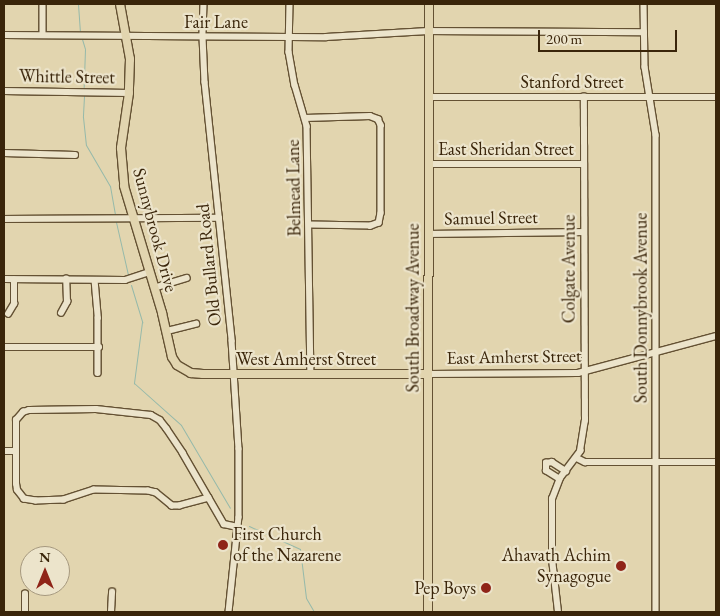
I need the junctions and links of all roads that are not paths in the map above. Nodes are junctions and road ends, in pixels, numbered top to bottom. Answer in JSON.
{"nodes":[{"id":1,"x":42,"y":4,"type":"edge"},
{"id":2,"x":120,"y":4,"type":"edge"},
{"id":3,"x":204,"y":4,"type":"edge"},
{"id":4,"x":290,"y":4,"type":"edge"},
{"id":5,"x":428,"y":4,"type":"edge"},
{"id":6,"x":644,"y":4,"type":"edge"},
{"id":7,"x":428,"y":31,"type":"junction"},
{"id":8,"x":644,"y":32,"type":"junction"},
{"id":9,"x":4,"y":35,"type":"edge"},
{"id":10,"x":43,"y":35,"type":"junction"},
{"id":11,"x":126,"y":36,"type":"junction"},
{"id":12,"x":203,"y":37,"type":"junction"},
{"id":13,"x":289,"y":37,"type":"junction"},
{"id":14,"x":4,"y":91,"type":"edge"},
{"id":15,"x":129,"y":93,"type":"junction"},
{"id":16,"x":428,"y":96,"type":"junction"},
{"id":17,"x":584,"y":97,"type":"junction"},
{"id":18,"x":651,"y":97,"type":"junction"},
{"id":19,"x":716,"y":97,"type":"edge"},
{"id":20,"x":305,"y":118,"type":"junction"},
{"id":21,"x":4,"y":153,"type":"edge"},
{"id":22,"x":75,"y":156,"type":"dead end"},
{"id":23,"x":429,"y":164,"type":"junction"},
{"id":24,"x":584,"y":164,"type":"junction"},
{"id":25,"x":4,"y":218,"type":"edge"},
{"id":26,"x":132,"y":218,"type":"junction"},
{"id":27,"x":219,"y":218,"type":"junction"},
{"id":28,"x":310,"y":225,"type":"junction"},
{"id":29,"x":584,"y":232,"type":"junction"},
{"id":30,"x":429,"y":234,"type":"junction"},
{"id":31,"x":149,"y":272,"type":"junction"},
{"id":32,"x":186,"y":278,"type":"dead end"},
{"id":33,"x":66,"y":279,"type":"junction"},
{"id":34,"x":4,"y":280,"type":"edge"},
{"id":35,"x":14,"y":280,"type":"junction"},
{"id":36,"x":95,"y":280,"type":"junction"},
{"id":37,"x":154,"y":288,"type":"junction"},
{"id":38,"x":61,"y":313,"type":"dead end"},
{"id":39,"x":8,"y":314,"type":"dead end"},
{"id":40,"x":196,"y":324,"type":"dead end"},
{"id":41,"x":167,"y":331,"type":"junction"},
{"id":42,"x":716,"y":336,"type":"edge"},
{"id":43,"x":4,"y":346,"type":"edge"},
{"id":44,"x":99,"y":347,"type":"junction"},
{"id":45,"x":656,"y":353,"type":"junction"},
{"id":46,"x":184,"y":370,"type":"joint"},
{"id":47,"x":584,"y":372,"type":"junction"},
{"id":48,"x":98,"y":373,"type":"dead end"},
{"id":49,"x":234,"y":374,"type":"junction"},
{"id":50,"x":311,"y":374,"type":"junction"},
{"id":51,"x":428,"y":374,"type":"junction"},
{"id":52,"x":4,"y":451,"type":"edge"},
{"id":53,"x":16,"y":451,"type":"junction"},
{"id":54,"x":577,"y":458,"type":"junction"},
{"id":55,"x":656,"y":462,"type":"junction"},
{"id":56,"x":716,"y":462,"type":"edge"},
{"id":57,"x":566,"y":471,"type":"junction"},
{"id":58,"x":559,"y":480,"type":"junction"},
{"id":59,"x":209,"y":498,"type":"junction"},
{"id":60,"x":238,"y":527,"type":"junction"},
{"id":61,"x":112,"y":592,"type":"dead end"},
{"id":62,"x":25,"y":596,"type":"edge"},
{"id":63,"x":25,"y":612,"type":"edge"},
{"id":64,"x":111,"y":612,"type":"edge"},
{"id":65,"x":229,"y":612,"type":"edge"},
{"id":66,"x":428,"y":612,"type":"edge"},
{"id":67,"x":558,"y":612,"type":"edge"},
{"id":68,"x":656,"y":612,"type":"edge"}],
"edges":[{"from":1,"to":10,"type":"street"},
{"from":2,"to":11,"type":"main road","name":"Sunnybrook Drive"},
{"from":3,"to":12,"type":"street","name":"Old Bullard Road"},
{"from":4,"to":13,"type":"street","name":"Belmead Lane"},
{"from":5,"to":7,"type":"main road","name":"South Broadway Avenue"},
{"from":6,"to":8,"type":"street","name":"South Donnybrook Avenue"},
{"from":7,"to":8,"type":"street","name":"Fair Lane"},
{"from":7,"to":13,"type":"street","name":"Fair Lane"},
{"from":7,"to":16,"type":"main road","name":"South Broadway Avenue"},
{"from":8,"to":18,"type":"street","name":"South Donnybrook Avenue"},
{"from":9,"to":10,"type":"street","name":"Fair Lane"},
{"from":10,"to":11,"type":"street","name":"Fair Lane"},
{"from":11,"to":12,"type":"street","name":"Fair Lane"},
{"from":11,"to":15,"type":"main road","name":"Sunnybrook Drive"},
{"from":12,"to":13,"type":"street","name":"Fair Lane"},
{"from":12,"to":27,"type":"street","name":"Old Bullard Road"},
{"from":13,"to":20,"type":"street","name":"Belmead Lane"},
{"from":14,"to":15,"type":"street","name":"Whittle Street"},
{"from":15,"to":26,"type":"main road","name":"Sunnybrook Drive"},
{"from":16,"to":17,"type":"street","name":"Stanford Street"},
{"from":16,"to":23,"type":"main road","name":"South Broadway Avenue"},
{"from":17,"to":18,"type":"street","name":"Stanford Street"},
{"from":17,"to":24,"type":"street","name":"Colgate Avenue"},
{"from":18,"to":19,"type":"street","name":"Stanford Street"},
{"from":18,"to":45,"type":"street","name":"South Donnybrook Avenue"},
{"from":20,"to":28,"type":"street","name":"Belmead Lane"},
{"from":20,"to":28,"type":"street"},
{"from":21,"to":22,"type":"street"},
{"from":23,"to":24,"type":"street","name":"East Sheridan Street"},
{"from":23,"to":30,"type":"main road","name":"South Broadway Avenue"},
{"from":24,"to":29,"type":"street","name":"Colgate Avenue"},
{"from":25,"to":26,"type":"street"},
{"from":26,"to":27,"type":"street"},
{"from":26,"to":31,"type":"main road","name":"Sunnybrook Drive"},
{"from":27,"to":49,"type":"street","name":"Old Bullard Road"},
{"from":28,"to":50,"type":"street","name":"Belmead Lane"},
{"from":29,"to":30,"type":"street","name":"Samuel Street"},
{"from":29,"to":47,"type":"street","name":"Colgate Avenue"},
{"from":30,"to":51,"type":"main road","name":"South Broadway Avenue"},
{"from":31,"to":36,"type":"street"},
{"from":31,"to":37,"type":"main road","name":"Sunnybrook Drive"},
{"from":32,"to":37,"type":"street"},
{"from":33,"to":35,"type":"street"},
{"from":33,"to":36,"type":"street"},
{"from":33,"to":38,"type":"street"},
{"from":34,"to":35,"type":"street"},
{"from":35,"to":39,"type":"street"},
{"from":36,"to":44,"type":"street"},
{"from":37,"to":41,"type":"main road","name":"Sunnybrook Drive"},
{"from":40,"to":41,"type":"street"},
{"from":41,"to":46,"type":"main road","name":"Sunnybrook Drive"},
{"from":42,"to":45,"type":"street","name":"East Amherst Street"},
{"from":43,"to":44,"type":"street"},
{"from":44,"to":48,"type":"street"},
{"from":45,"to":47,"type":"street","name":"East Amherst Street"},
{"from":45,"to":55,"type":"street","name":"South Donnybrook Avenue"},
{"from":46,"to":49,"type":"main road","name":"West Amherst Street"},
{"from":47,"to":51,"type":"street","name":"East Amherst Street"},
{"from":47,"to":54,"type":"street","name":"Colgate Avenue"},
{"from":49,"to":50,"type":"main road","name":"West Amherst Street"},
{"from":49,"to":60,"type":"street","name":"Old Bullard Road"},
{"from":50,"to":51,"type":"main road","name":"West Amherst Street"},
{"from":51,"to":66,"type":"main road","name":"South Broadway Avenue"},
{"from":52,"to":53,"type":"street"},
{"from":53,"to":59,"type":"street"},
{"from":53,"to":59,"type":"street"},
{"from":54,"to":55,"type":"street"},
{"from":54,"to":57,"type":"street","name":"Colgate Avenue"},
{"from":55,"to":56,"type":"street"},
{"from":55,"to":68,"type":"street","name":"South Donnybrook Avenue"},
{"from":57,"to":58,"type":"street","name":"Colgate Avenue"},
{"from":57,"to":58,"type":"street"},
{"from":58,"to":67,"type":"street","name":"Colgate Avenue"},
{"from":59,"to":60,"type":"street"},
{"from":60,"to":65,"type":"street","name":"Old Bullard Road"},
{"from":61,"to":64,"type":"street"},
{"from":62,"to":63,"type":"street"}]}
